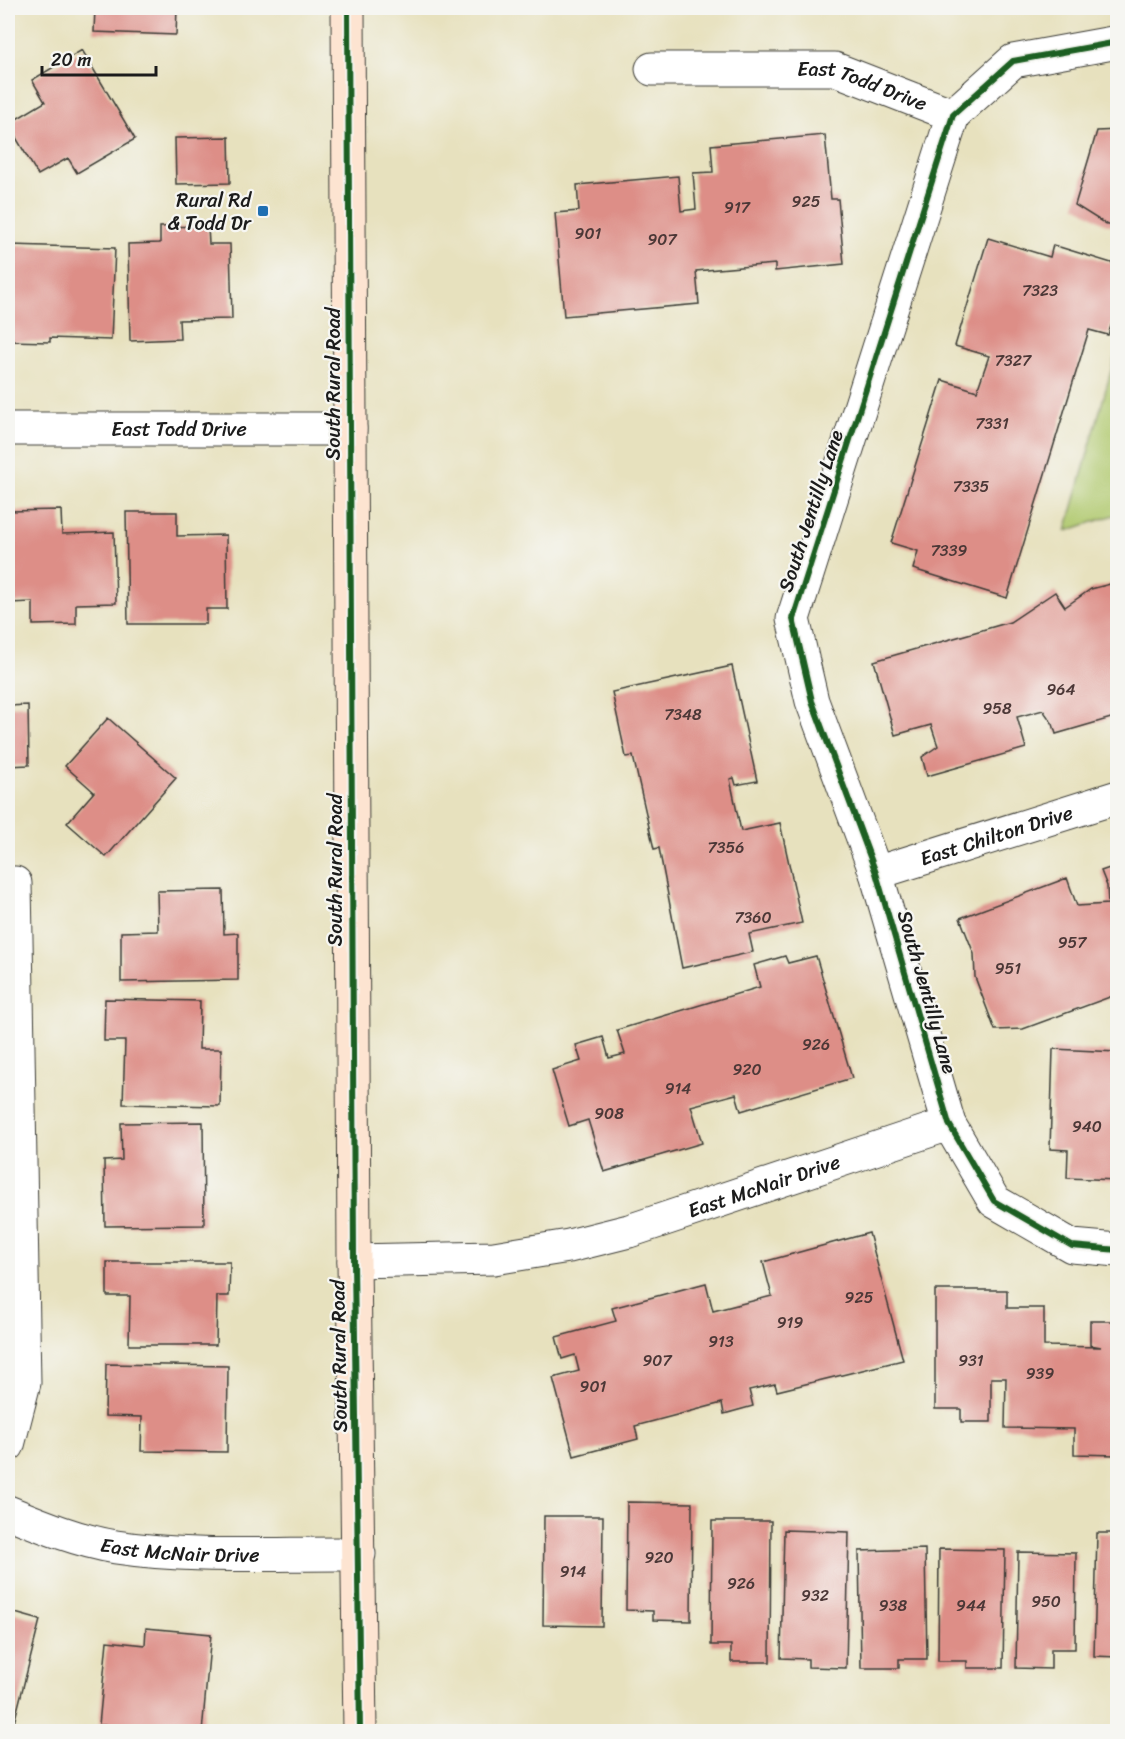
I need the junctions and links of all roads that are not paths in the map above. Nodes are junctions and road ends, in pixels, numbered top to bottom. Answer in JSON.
{"nodes":[{"id":1,"x":348,"y":8,"type":"edge"},
{"id":2,"x":1118,"y":42,"type":"edge"},
{"id":3,"x":652,"y":69,"type":"dead end"},
{"id":4,"x":954,"y":115,"type":"junction"},
{"id":5,"x":8,"y":429,"type":"edge"},
{"id":6,"x":350,"y":429,"type":"junction"},
{"id":7,"x":1118,"y":797,"type":"edge"},
{"id":8,"x":876,"y":873,"type":"junction"},
{"id":9,"x":11,"y":884,"type":"edge"},
{"id":10,"x":949,"y":1124,"type":"junction"},
{"id":11,"x":1118,"y":1250,"type":"edge"},
{"id":12,"x":354,"y":1261,"type":"junction"},
{"id":13,"x":8,"y":1445,"type":"edge"},
{"id":14,"x":8,"y":1512,"type":"edge"},
{"id":15,"x":358,"y":1554,"type":"junction"},
{"id":16,"x":360,"y":1731,"type":"edge"}],
"edges":[{"from":1,"to":6,"type":"main road","name":"South Rural Road"},
{"from":2,"to":4,"type":"street","name":"East Todd Drive"},
{"from":3,"to":4,"type":"street","name":"East Todd Drive"},
{"from":4,"to":8,"type":"street","name":"South Jentilly Lane"},
{"from":5,"to":6,"type":"street","name":"East Todd Drive"},
{"from":6,"to":12,"type":"main road","name":"South Rural Road"},
{"from":7,"to":8,"type":"street","name":"East Chilton Drive"},
{"from":8,"to":10,"type":"street","name":"South Jentilly Lane"},
{"from":9,"to":13,"type":"street"},
{"from":10,"to":11,"type":"street"},
{"from":10,"to":12,"type":"street","name":"East McNair Drive"},
{"from":12,"to":15,"type":"main road","name":"South Rural Road"},
{"from":14,"to":15,"type":"street","name":"East McNair Drive"},
{"from":15,"to":16,"type":"main road","name":"South Rural Road"}]}
